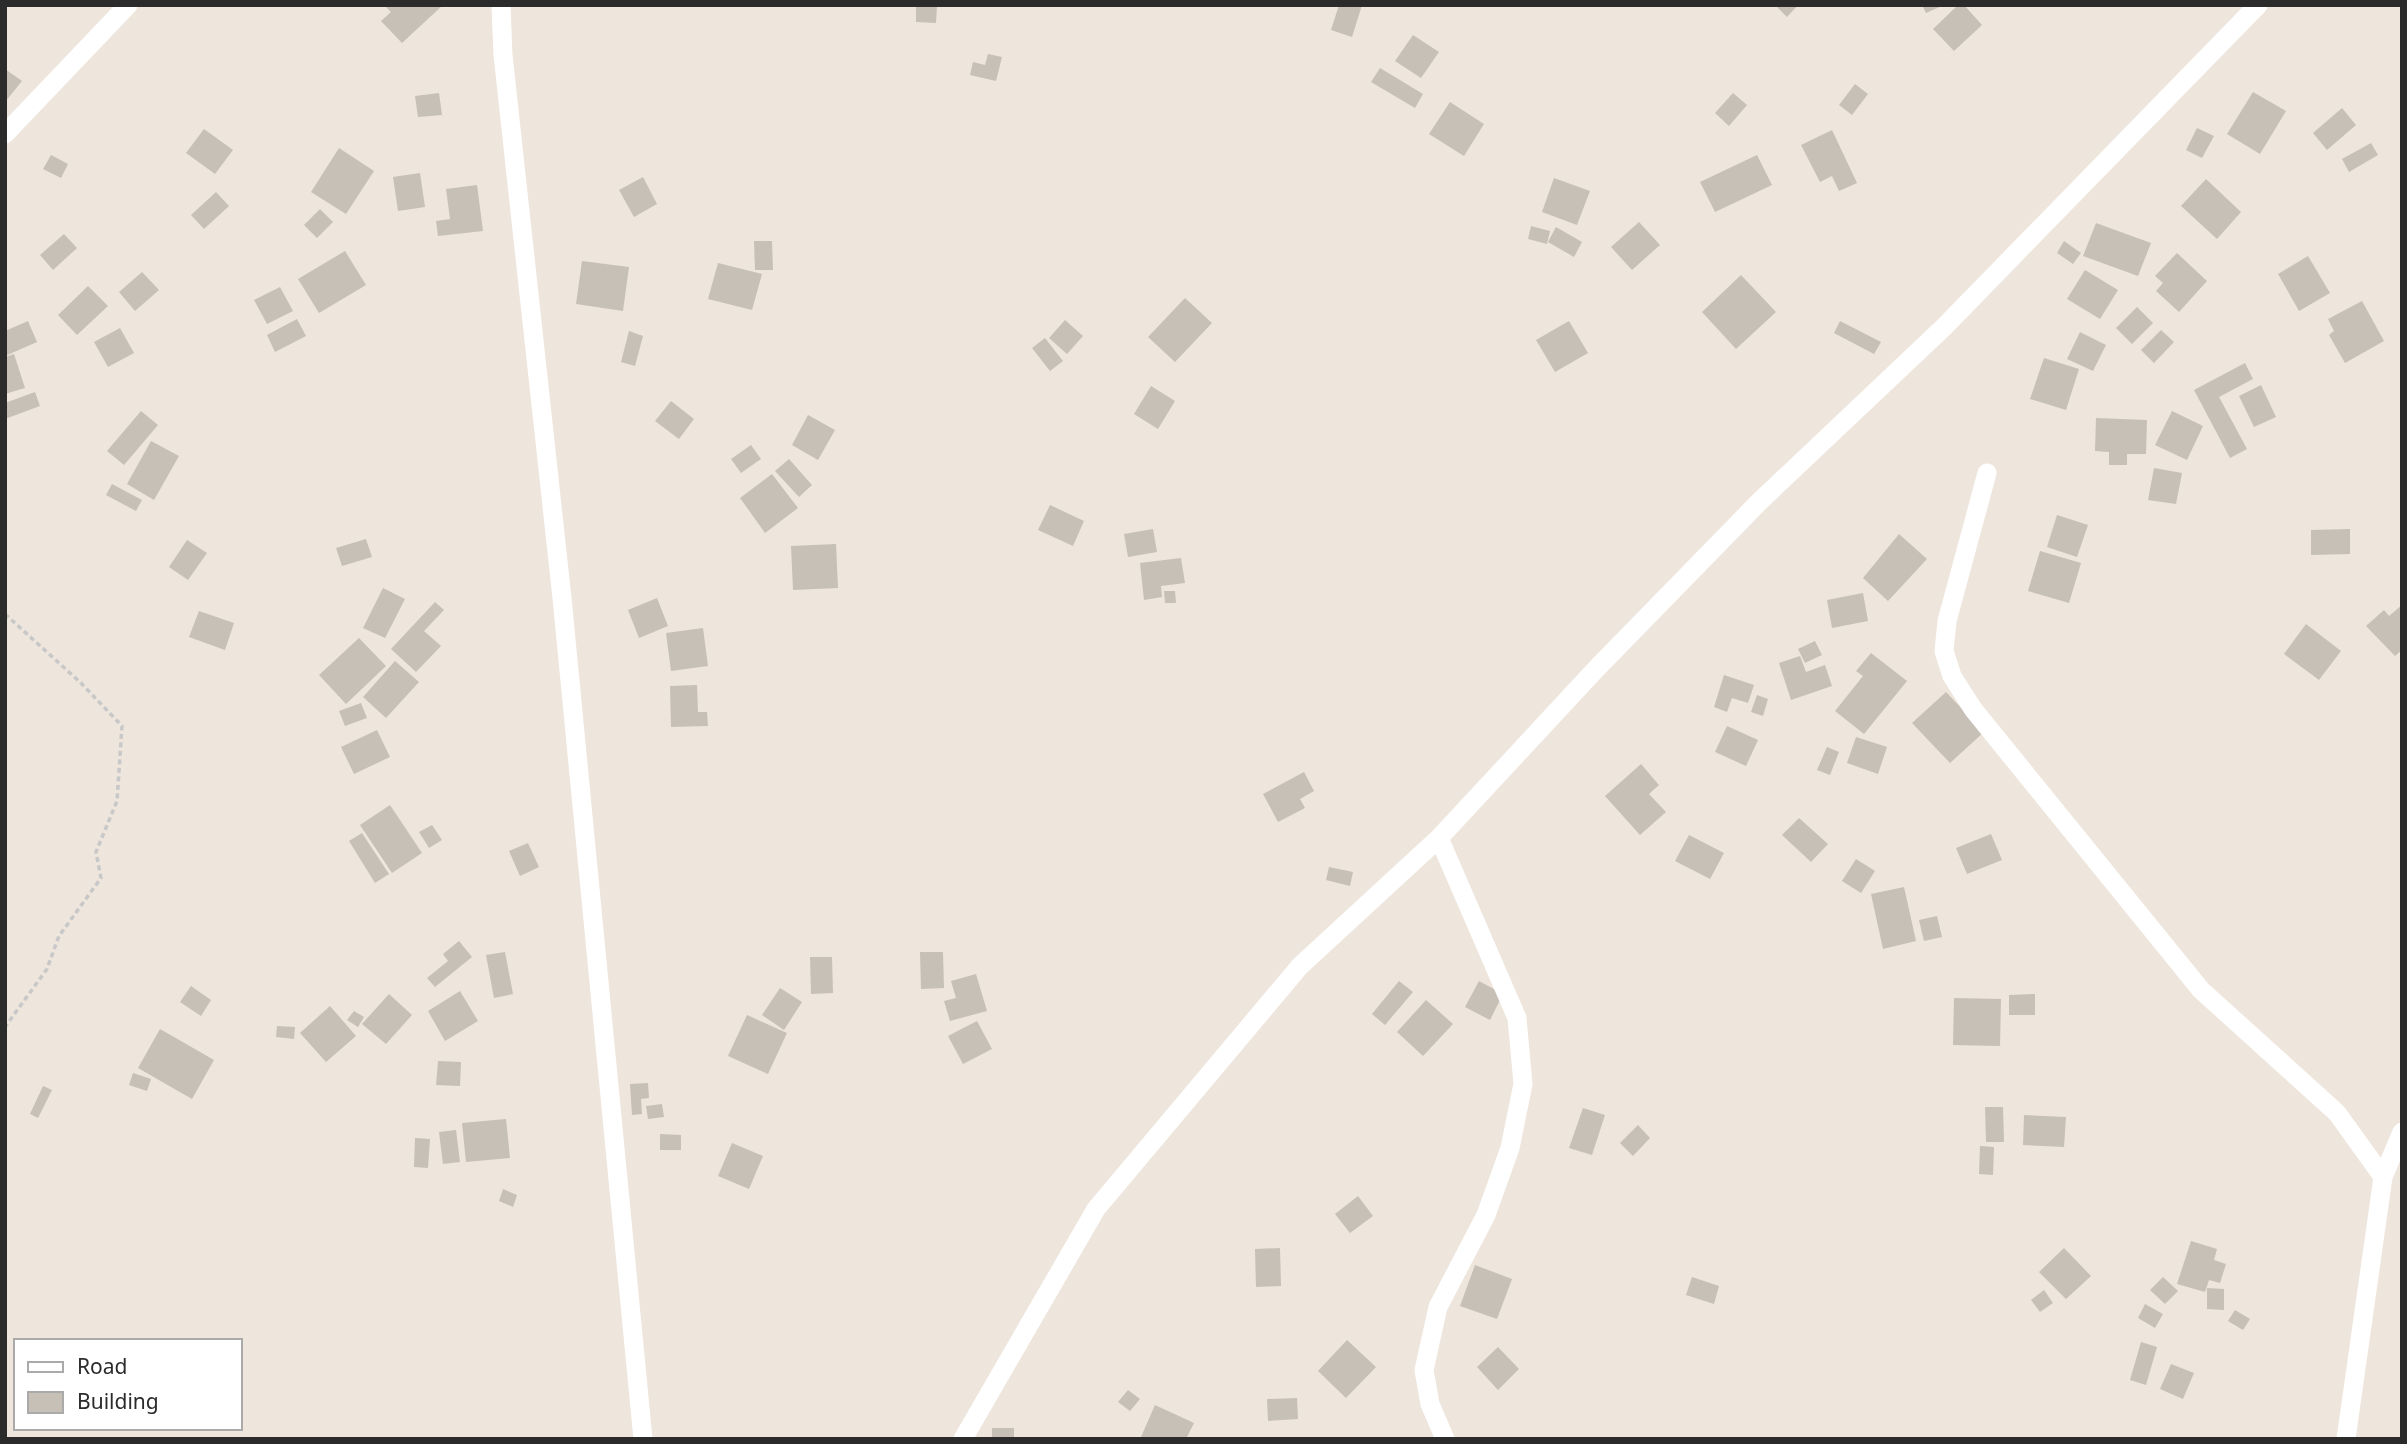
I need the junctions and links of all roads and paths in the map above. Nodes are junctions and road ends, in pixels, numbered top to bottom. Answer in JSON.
{"nodes":[{"id":1,"x":128,"y":5,"type":"edge"},
{"id":2,"x":501,"y":5,"type":"edge"},
{"id":3,"x":2258,"y":5,"type":"edge"},
{"id":4,"x":5,"y":134,"type":"edge"},
{"id":5,"x":1987,"y":473,"type":"dead end"},
{"id":6,"x":5,"y":614,"type":"edge"},
{"id":7,"x":1439,"y":838,"type":"junction"},
{"id":8,"x":5,"y":1027,"type":"edge"},
{"id":9,"x":2402,"y":1132,"type":"edge"},
{"id":10,"x":2383,"y":1177,"type":"junction"},
{"id":11,"x":643,"y":1439,"type":"edge"},
{"id":12,"x":963,"y":1439,"type":"edge"},
{"id":13,"x":1445,"y":1439,"type":"edge"},
{"id":14,"x":2346,"y":1439,"type":"edge"}],
"edges":[{"from":1,"to":4,"type":"street"},
{"from":2,"to":11,"type":"street"},
{"from":3,"to":7,"type":"street"},
{"from":5,"to":10,"type":"street"},
{"from":6,"to":8,"type":"path"},
{"from":7,"to":12,"type":"street"},
{"from":7,"to":13,"type":"street"},
{"from":9,"to":10,"type":"street"},
{"from":10,"to":14,"type":"street"}]}
